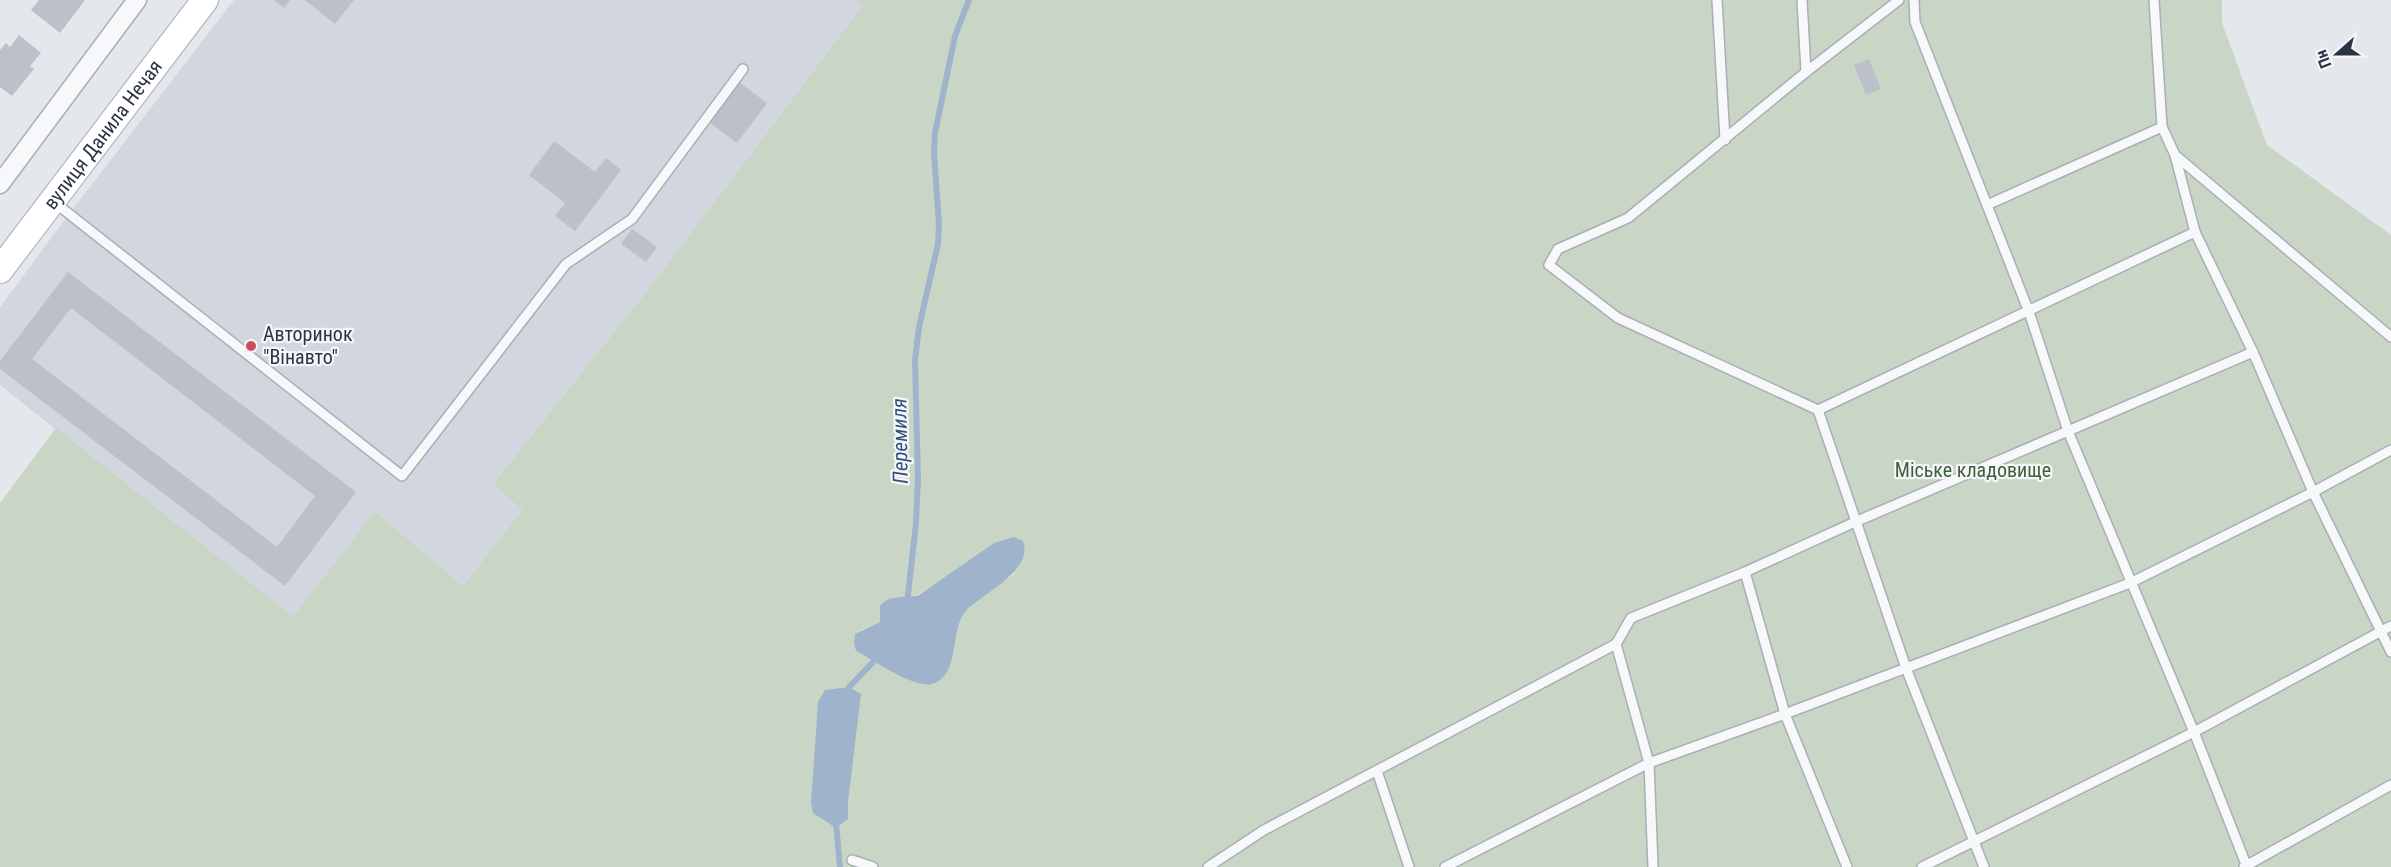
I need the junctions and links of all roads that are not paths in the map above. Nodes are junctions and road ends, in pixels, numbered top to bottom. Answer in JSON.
{"nodes":[{"id":1,"x":137,"y":0,"type":"edge"},
{"id":2,"x":205,"y":0,"type":"edge"},
{"id":3,"x":1717,"y":0,"type":"edge"},
{"id":4,"x":1802,"y":0,"type":"edge"},
{"id":5,"x":1899,"y":0,"type":"edge"},
{"id":6,"x":1914,"y":0,"type":"edge"},
{"id":7,"x":2154,"y":0,"type":"edge"},
{"id":8,"x":743,"y":69,"type":"dead end"},
{"id":9,"x":1806,"y":72,"type":"junction"},
{"id":10,"x":2162,"y":127,"type":"junction"},
{"id":11,"x":1725,"y":140,"type":"junction"},
{"id":12,"x":2175,"y":155,"type":"junction"},
{"id":13,"x":0,"y":184,"type":"edge"},
{"id":14,"x":52,"y":201,"type":"junction"},
{"id":15,"x":1987,"y":205,"type":"junction"},
{"id":16,"x":2195,"y":232,"type":"junction"},
{"id":17,"x":0,"y":270,"type":"edge"},
{"id":18,"x":2029,"y":312,"type":"junction"},
{"id":19,"x":2391,"y":338,"type":"edge"},
{"id":20,"x":2253,"y":352,"type":"junction"},
{"id":21,"x":1818,"y":410,"type":"junction"},
{"id":22,"x":2068,"y":431,"type":"junction"},
{"id":23,"x":2391,"y":450,"type":"edge"},
{"id":24,"x":2313,"y":492,"type":"junction"},
{"id":25,"x":1855,"y":522,"type":"junction"},
{"id":26,"x":1745,"y":572,"type":"junction"},
{"id":27,"x":2130,"y":583,"type":"junction"},
{"id":28,"x":2391,"y":627,"type":"edge"},
{"id":29,"x":2381,"y":632,"type":"junction"},
{"id":30,"x":1616,"y":644,"type":"junction"},
{"id":31,"x":2391,"y":652,"type":"edge"},
{"id":32,"x":1906,"y":668,"type":"junction"},
{"id":33,"x":1785,"y":714,"type":"junction"},
{"id":34,"x":2194,"y":732,"type":"junction"},
{"id":35,"x":1649,"y":764,"type":"junction"},
{"id":36,"x":1377,"y":771,"type":"junction"},
{"id":37,"x":2391,"y":786,"type":"edge"},
{"id":38,"x":1974,"y":841,"type":"junction"},
{"id":39,"x":852,"y":860,"type":"dead end"},
{"id":40,"x":873,"y":867,"type":"edge"},
{"id":41,"x":1208,"y":867,"type":"edge"},
{"id":42,"x":1409,"y":867,"type":"edge"},
{"id":43,"x":1445,"y":867,"type":"edge"},
{"id":44,"x":1653,"y":867,"type":"edge"},
{"id":45,"x":1847,"y":867,"type":"edge"},
{"id":46,"x":1922,"y":867,"type":"edge"},
{"id":47,"x":1984,"y":867,"type":"edge"},
{"id":48,"x":2245,"y":867,"type":"edge"}],
"edges":[{"from":1,"to":13,"type":"street"},
{"from":2,"to":14,"type":"main road","name":"вулиця Данила Нечая"},
{"from":3,"to":11,"type":"lane"},
{"from":4,"to":9,"type":"lane"},
{"from":5,"to":9,"type":"lane"},
{"from":6,"to":15,"type":"lane"},
{"from":7,"to":10,"type":"lane"},
{"from":8,"to":14,"type":"lane"},
{"from":9,"to":11,"type":"lane"},
{"from":10,"to":12,"type":"lane"},
{"from":10,"to":15,"type":"lane"},
{"from":11,"to":21,"type":"lane"},
{"from":12,"to":16,"type":"lane"},
{"from":12,"to":19,"type":"lane"},
{"from":14,"to":17,"type":"main road","name":"вулиця Данила Нечая"},
{"from":15,"to":18,"type":"lane"},
{"from":16,"to":18,"type":"lane"},
{"from":16,"to":20,"type":"lane"},
{"from":18,"to":21,"type":"lane"},
{"from":18,"to":22,"type":"lane"},
{"from":20,"to":22,"type":"lane"},
{"from":20,"to":24,"type":"lane"},
{"from":21,"to":25,"type":"lane"},
{"from":22,"to":25,"type":"lane"},
{"from":22,"to":27,"type":"lane"},
{"from":23,"to":24,"type":"lane"},
{"from":24,"to":27,"type":"lane"},
{"from":24,"to":29,"type":"lane"},
{"from":25,"to":26,"type":"lane"},
{"from":25,"to":32,"type":"lane"},
{"from":26,"to":30,"type":"lane"},
{"from":26,"to":33,"type":"lane"},
{"from":27,"to":32,"type":"lane"},
{"from":27,"to":34,"type":"lane"},
{"from":28,"to":29,"type":"lane"},
{"from":29,"to":31,"type":"lane"},
{"from":29,"to":34,"type":"lane"},
{"from":30,"to":35,"type":"lane"},
{"from":30,"to":36,"type":"lane"},
{"from":32,"to":33,"type":"lane"},
{"from":32,"to":38,"type":"lane"},
{"from":33,"to":35,"type":"lane"},
{"from":33,"to":45,"type":"lane"},
{"from":34,"to":38,"type":"lane"},
{"from":34,"to":48,"type":"lane"},
{"from":35,"to":43,"type":"lane"},
{"from":35,"to":44,"type":"lane"},
{"from":36,"to":41,"type":"lane"},
{"from":36,"to":42,"type":"lane"},
{"from":37,"to":48,"type":"lane"},
{"from":38,"to":46,"type":"lane"},
{"from":38,"to":47,"type":"lane"},
{"from":39,"to":40,"type":"lane"}]}
